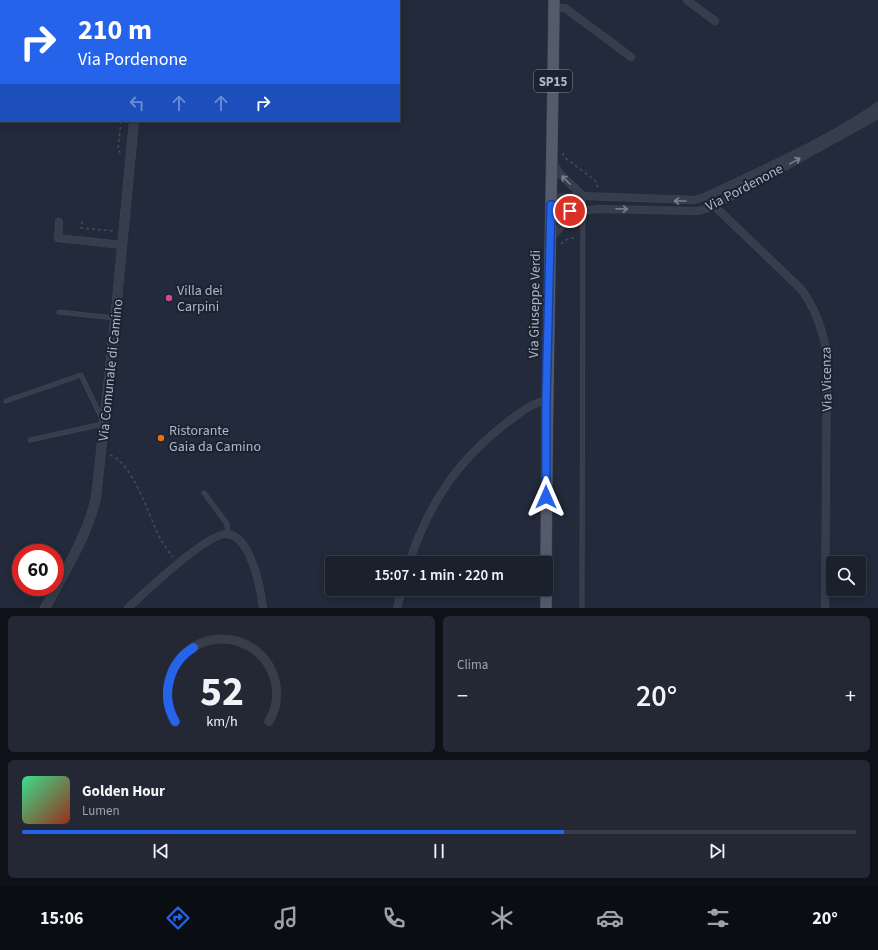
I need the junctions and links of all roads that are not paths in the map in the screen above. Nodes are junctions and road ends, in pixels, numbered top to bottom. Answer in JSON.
{"nodes":[{"id":1,"x":687,"y":0,"type":"edge"},
{"id":2,"x":554,"y":4,"type":"edge"},
{"id":3,"x":715,"y":21,"type":"dead end"},
{"id":4,"x":631,"y":57,"type":"dead end"},
{"id":5,"x":878,"y":106,"type":"edge"},
{"id":6,"x":878,"y":115,"type":"edge"},
{"id":7,"x":134,"y":122,"type":"edge"},
{"id":8,"x":818,"y":144,"type":"junction"},
{"id":9,"x":552,"y":162,"type":"junction"},
{"id":10,"x":583,"y":196,"type":"junction"},
{"id":11,"x":705,"y":197,"type":"junction"},
{"id":12,"x":551,"y":202,"type":"junction"},
{"id":13,"x":714,"y":206,"type":"junction"},
{"id":14,"x":583,"y":211,"type":"junction"},
{"id":15,"x":59,"y":222,"type":"dead end"},
{"id":16,"x":551,"y":238,"type":"junction"},
{"id":17,"x":122,"y":245,"type":"junction"},
{"id":18,"x":59,"y":312,"type":"dead end"},
{"id":19,"x":115,"y":318,"type":"junction"},
{"id":20,"x":6,"y":401,"type":"dead end"},
{"id":21,"x":546,"y":401,"type":"junction"},
{"id":22,"x":104,"y":423,"type":"junction"},
{"id":23,"x":30,"y":440,"type":"dead end"},
{"id":24,"x":204,"y":493,"type":"dead end"},
{"id":25,"x":228,"y":534,"type":"junction"},
{"id":26,"x":412,"y":556,"type":"edge"},
{"id":27,"x":400,"y":596,"type":"edge"},
{"id":28,"x":44,"y":608,"type":"edge"},
{"id":29,"x":128,"y":608,"type":"edge"},
{"id":30,"x":263,"y":608,"type":"edge"},
{"id":31,"x":397,"y":608,"type":"edge"},
{"id":32,"x":546,"y":608,"type":"edge"},
{"id":33,"x":582,"y":608,"type":"edge"},
{"id":34,"x":825,"y":608,"type":"edge"}],
"edges":[{"from":1,"to":3,"type":"street"},
{"from":2,"to":4,"type":"street"},
{"from":2,"to":9,"type":"main road","name":"Via Giuseppe Verdi","number":"SP15"},
{"from":5,"to":8,"type":"street","name":"Via Pordenone"},
{"from":6,"to":8,"type":"street","name":"Via Pordenone"},
{"from":7,"to":17,"type":"street","name":"Via Comunale di Camino"},
{"from":8,"to":11,"type":"street","name":"Via Pordenone"},
{"from":13,"to":8,"type":"street","name":"Via Pordenone","one_way":true},
{"from":10,"to":9,"type":"street","one_way":true},
{"from":9,"to":12,"type":"main road","name":"Via Giuseppe Verdi","number":"SP15"},
{"from":11,"to":10,"type":"street","name":"Via Pordenone","one_way":true},
{"from":10,"to":12,"type":"street","name":"Via Pordenone"},
{"from":10,"to":14,"type":"lane"},
{"from":11,"to":13,"type":"street","name":"Via Vicenza"},
{"from":12,"to":14,"type":"street","name":"Via Pordenone"},
{"from":12,"to":16,"type":"main road","name":"Via Giuseppe Verdi","number":"SP15"},
{"from":14,"to":13,"type":"street","name":"Via Pordenone","one_way":true},
{"from":13,"to":34,"type":"street","name":"Via Vicenza"},
{"from":14,"to":16,"type":"street"},
{"from":14,"to":33,"type":"lane"},
{"from":15,"to":17,"type":"street"},
{"from":16,"to":21,"type":"main road","name":"Via Giuseppe Verdi","number":"SP15"},
{"from":17,"to":19,"type":"street","name":"Via Comunale di Camino"},
{"from":18,"to":19,"type":"lane"},
{"from":19,"to":22,"type":"street","name":"Via Comunale di Camino"},
{"from":20,"to":22,"type":"lane"},
{"from":21,"to":26,"type":"street"},
{"from":21,"to":32,"type":"main road","name":"Via Giuseppe Verdi","number":"SP15"},
{"from":22,"to":23,"type":"lane"},
{"from":22,"to":28,"type":"street","name":"Via Comunale di Camino"},
{"from":24,"to":25,"type":"lane"},
{"from":25,"to":29,"type":"street"},
{"from":25,"to":30,"type":"street"},
{"from":27,"to":31,"type":"street"}]}
